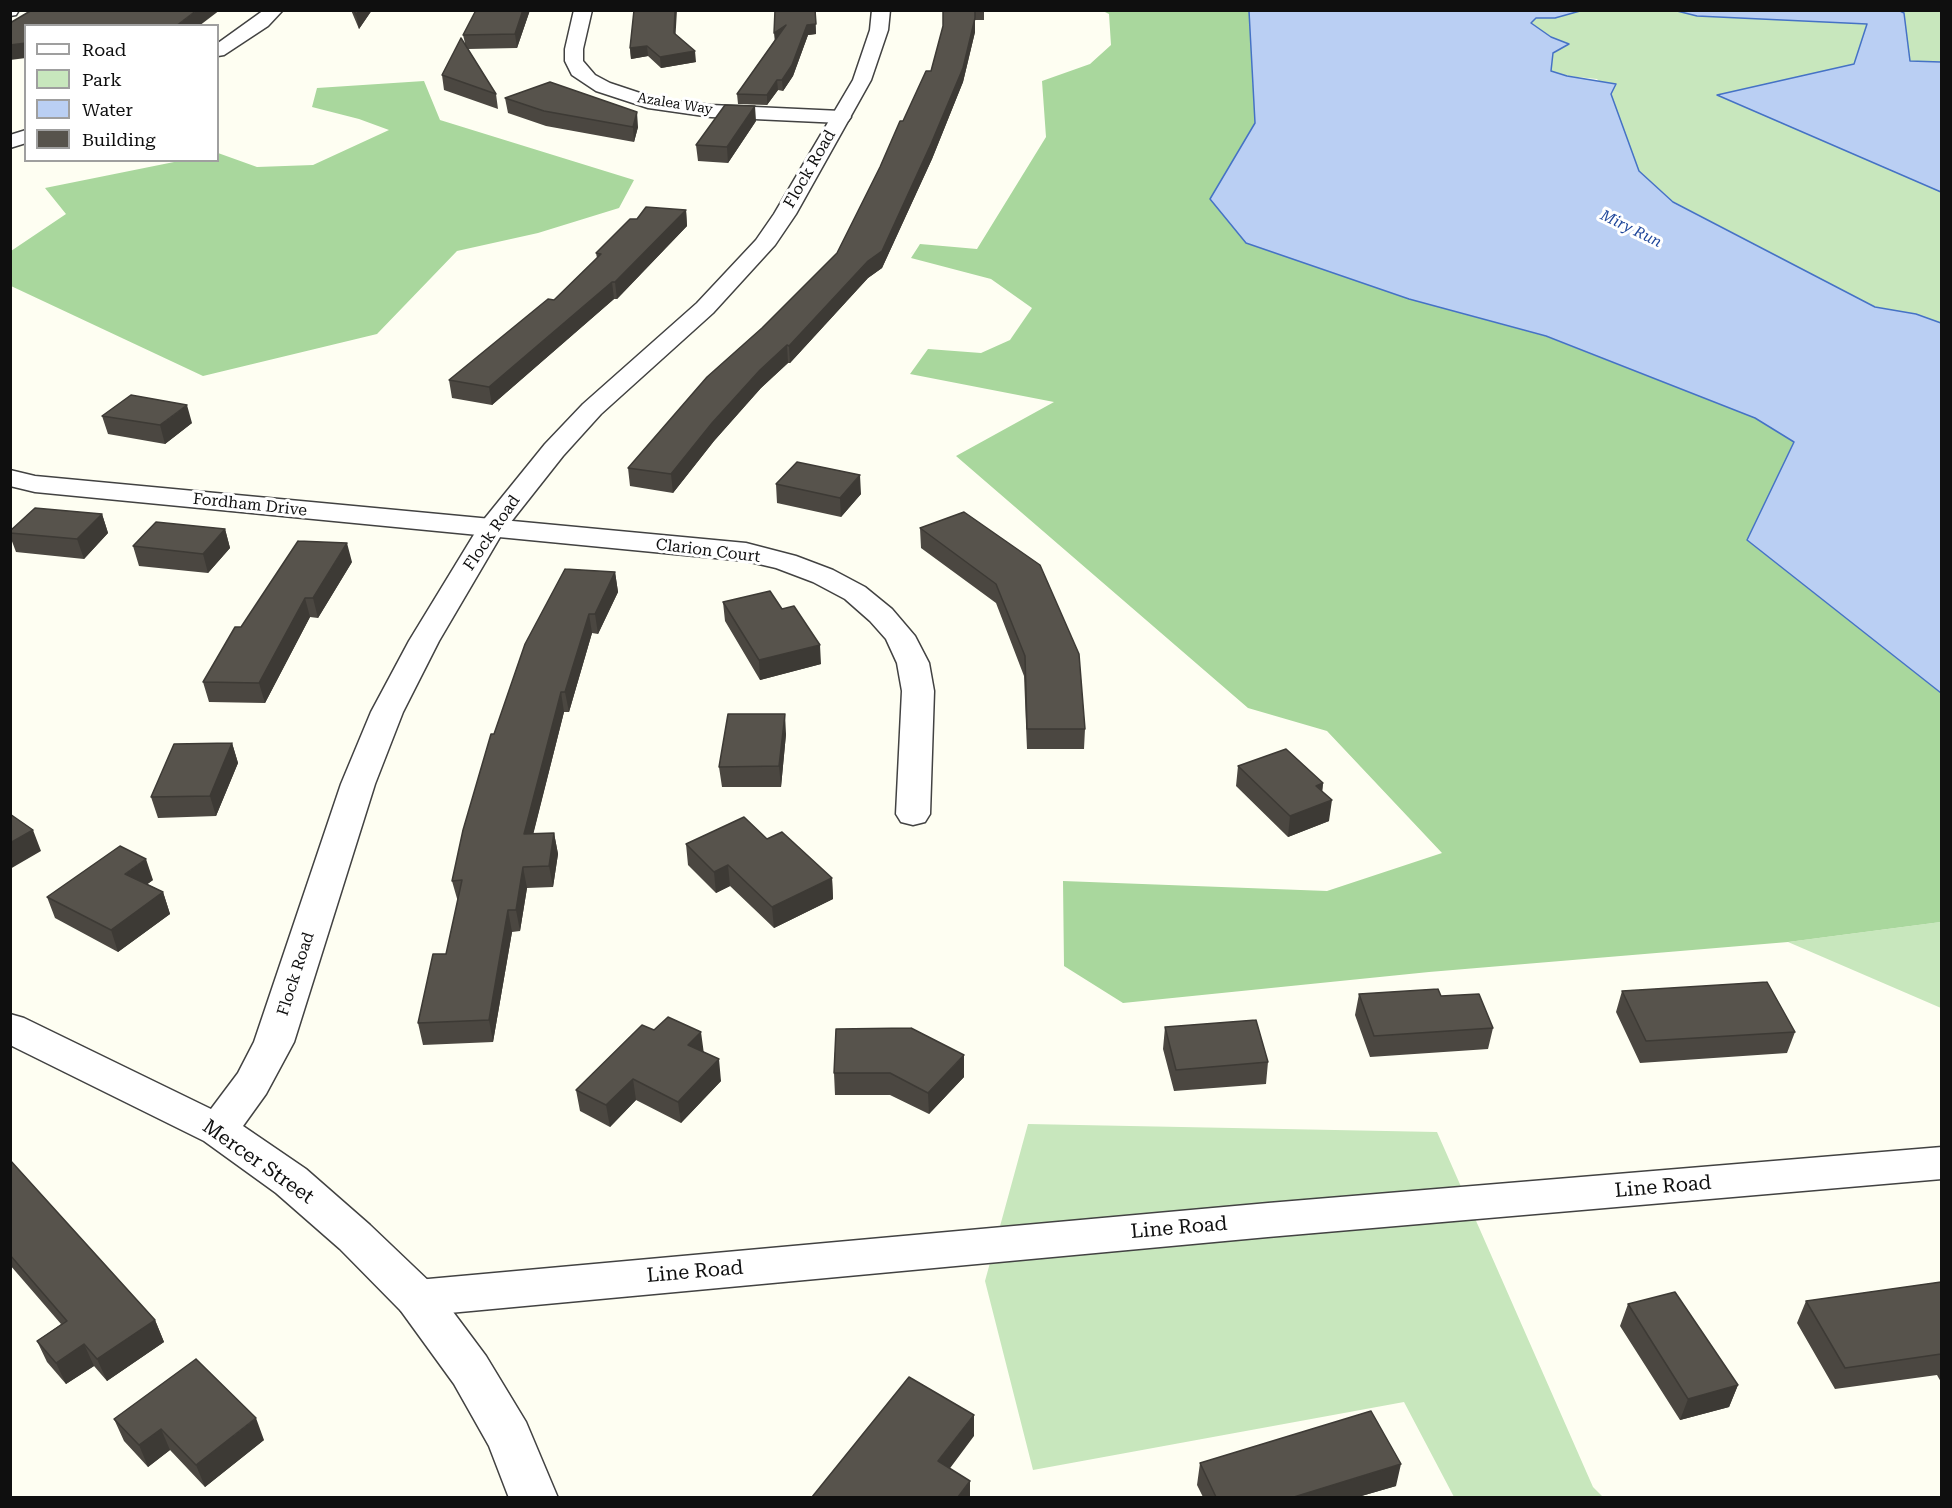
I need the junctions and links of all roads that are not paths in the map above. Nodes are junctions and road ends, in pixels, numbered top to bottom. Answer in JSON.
{"nodes":[{"id":1,"x":275,"y":10,"type":"edge"},
{"id":2,"x":583,"y":10,"type":"edge"},
{"id":3,"x":881,"y":10,"type":"edge"},
{"id":4,"x":219,"y":50,"type":"edge"},
{"id":5,"x":841,"y":117,"type":"junction"},
{"id":6,"x":10,"y":478,"type":"edge"},
{"id":7,"x":491,"y":529,"type":"junction"},
{"id":8,"x":913,"y":814,"type":"dead end"},
{"id":9,"x":10,"y":1028,"type":"edge"},
{"id":10,"x":218,"y":1130,"type":"junction"},
{"id":11,"x":1941,"y":1163,"type":"edge"},
{"id":12,"x":417,"y":1298,"type":"junction"},
{"id":13,"x":534,"y":1497,"type":"edge"}],
"edges":[{"from":1,"to":4,"type":"street"},
{"from":2,"to":5,"type":"street","name":"Azalea Way"},
{"from":3,"to":5,"type":"street","name":"Flock Road"},
{"from":5,"to":7,"type":"street","name":"Flock Road"},
{"from":6,"to":7,"type":"street","name":"Fordham Drive"},
{"from":7,"to":8,"type":"street","name":"Clarion Court"},
{"from":7,"to":10,"type":"street","name":"Flock Road"},
{"from":9,"to":10,"type":"street","name":"Mercer Street"},
{"from":10,"to":12,"type":"street","name":"Mercer Street"},
{"from":11,"to":12,"type":"street","name":"Line Road"},
{"from":12,"to":13,"type":"street","name":"Mercer Street"}]}
